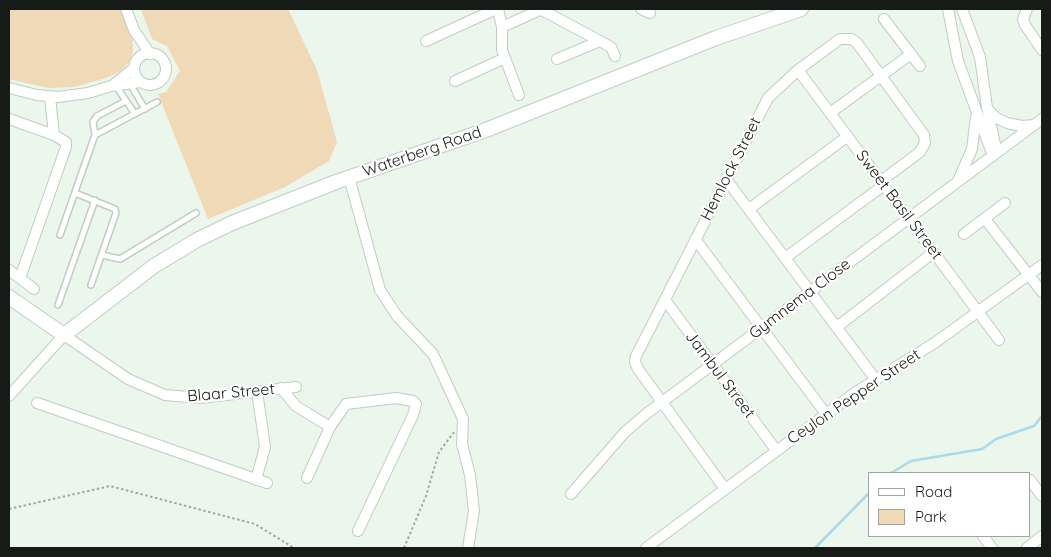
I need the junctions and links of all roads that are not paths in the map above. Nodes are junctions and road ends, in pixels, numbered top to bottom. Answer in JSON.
{"nodes":[{"id":1,"x":126,"y":9,"type":"edge"},
{"id":2,"x":497,"y":9,"type":"edge"},
{"id":3,"x":541,"y":9,"type":"edge"},
{"id":4,"x":801,"y":9,"type":"edge"},
{"id":5,"x":948,"y":9,"type":"edge"},
{"id":6,"x":962,"y":9,"type":"edge"},
{"id":7,"x":1027,"y":9,"type":"edge"},
{"id":8,"x":884,"y":19,"type":"dead end"},
{"id":9,"x":502,"y":27,"type":"junction"},
{"id":10,"x":134,"y":30,"type":"junction"},
{"id":11,"x":971,"y":33,"type":"junction"},
{"id":12,"x":954,"y":39,"type":"junction"},
{"id":13,"x":426,"y":41,"type":"dead end"},
{"id":14,"x":600,"y":41,"type":"junction"},
{"id":15,"x":1042,"y":50,"type":"edge"},
{"id":16,"x":150,"y":54,"type":"junction"},
{"id":17,"x":910,"y":54,"type":"junction"},
{"id":18,"x":615,"y":56,"type":"dead end"},
{"id":19,"x":505,"y":58,"type":"junction"},
{"id":20,"x":557,"y":60,"type":"dead end"},
{"id":21,"x":136,"y":64,"type":"junction"},
{"id":22,"x":920,"y":66,"type":"dead end"},
{"id":23,"x":798,"y":70,"type":"junction"},
{"id":24,"x":880,"y":75,"type":"junction"},
{"id":25,"x":455,"y":81,"type":"dead end"},
{"id":26,"x":135,"y":83,"type":"junction"},
{"id":27,"x":113,"y":86,"type":"junction"},
{"id":28,"x":9,"y":88,"type":"edge"},
{"id":29,"x":519,"y":95,"type":"dead end"},
{"id":30,"x":50,"y":97,"type":"junction"},
{"id":31,"x":126,"y":101,"type":"junction"},
{"id":32,"x":158,"y":102,"type":"dead end"},
{"id":33,"x":981,"y":108,"type":"junction"},
{"id":34,"x":146,"y":109,"type":"junction"},
{"id":35,"x":830,"y":113,"type":"junction"},
{"id":36,"x":135,"y":114,"type":"junction"},
{"id":37,"x":9,"y":118,"type":"edge"},
{"id":38,"x":1039,"y":122,"type":"edge"},
{"id":39,"x":54,"y":134,"type":"junction"},
{"id":40,"x":96,"y":135,"type":"junction"},
{"id":41,"x":848,"y":136,"type":"junction"},
{"id":42,"x":995,"y":154,"type":"junction"},
{"id":43,"x":349,"y":178,"type":"junction"},
{"id":44,"x":726,"y":179,"type":"junction"},
{"id":45,"x":883,"y":183,"type":"junction"},
{"id":46,"x":956,"y":184,"type":"junction"},
{"id":47,"x":75,"y":192,"type":"junction"},
{"id":48,"x":96,"y":200,"type":"junction"},
{"id":49,"x":1005,"y":203,"type":"dead end"},
{"id":50,"x":749,"y":209,"type":"junction"},
{"id":51,"x":196,"y":213,"type":"dead end"},
{"id":52,"x":909,"y":218,"type":"junction"},
{"id":53,"x":985,"y":219,"type":"junction"},
{"id":54,"x":964,"y":234,"type":"dead end"},
{"id":55,"x":60,"y":235,"type":"dead end"},
{"id":56,"x":695,"y":240,"type":"junction"},
{"id":57,"x":934,"y":252,"type":"junction"},
{"id":58,"x":102,"y":255,"type":"junction"},
{"id":59,"x":785,"y":258,"type":"junction"},
{"id":60,"x":1042,"y":264,"type":"edge"},
{"id":61,"x":9,"y":270,"type":"edge"},
{"id":62,"x":1029,"y":274,"type":"junction"},
{"id":63,"x":20,"y":278,"type":"junction"},
{"id":64,"x":91,"y":286,"type":"dead end"},
{"id":65,"x":34,"y":288,"type":"dead end"},
{"id":66,"x":811,"y":292,"type":"junction"},
{"id":67,"x":1042,"y":292,"type":"edge"},
{"id":68,"x":9,"y":297,"type":"edge"},
{"id":69,"x":664,"y":300,"type":"junction"},
{"id":70,"x":58,"y":305,"type":"dead end"},
{"id":71,"x":978,"y":312,"type":"junction"},
{"id":72,"x":836,"y":327,"type":"junction"},
{"id":73,"x":761,"y":329,"type":"junction"},
{"id":74,"x":64,"y":335,"type":"junction"},
{"id":75,"x":999,"y":340,"type":"dead end"},
{"id":76,"x":712,"y":365,"type":"junction"},
{"id":77,"x":876,"y":380,"type":"junction"},
{"id":78,"x":296,"y":386,"type":"dead end"},
{"id":79,"x":281,"y":388,"type":"junction"},
{"id":80,"x":257,"y":391,"type":"junction"},
{"id":81,"x":9,"y":396,"type":"edge"},
{"id":82,"x":37,"y":402,"type":"dead end"},
{"id":83,"x":661,"y":403,"type":"junction"},
{"id":84,"x":826,"y":414,"type":"junction"},
{"id":85,"x":330,"y":427,"type":"junction"},
{"id":86,"x":776,"y":450,"type":"junction"},
{"id":87,"x":307,"y":478,"type":"dead end"},
{"id":88,"x":256,"y":480,"type":"junction"},
{"id":89,"x":1031,"y":481,"type":"edge"},
{"id":90,"x":267,"y":483,"type":"dead end"},
{"id":91,"x":725,"y":489,"type":"junction"},
{"id":92,"x":572,"y":494,"type":"dead end"},
{"id":93,"x":1042,"y":496,"type":"edge"},
{"id":94,"x":358,"y":530,"type":"dead end"},
{"id":95,"x":1042,"y":536,"type":"edge"},
{"id":96,"x":984,"y":537,"type":"edge"},
{"id":97,"x":468,"y":548,"type":"edge"},
{"id":98,"x":646,"y":548,"type":"edge"},
{"id":99,"x":992,"y":548,"type":"edge"},
{"id":100,"x":1027,"y":548,"type":"edge"}],
"edges":[{"from":1,"to":10,"type":"street"},
{"from":2,"to":9,"type":"street"},
{"from":2,"to":13,"type":"street"},
{"from":3,"to":9,"type":"street"},
{"from":3,"to":14,"type":"street"},
{"from":4,"to":43,"type":"street","name":"Waterberg Road"},
{"from":5,"to":12,"type":"street"},
{"from":6,"to":11,"type":"street"},
{"from":7,"to":15,"type":"street"},
{"from":8,"to":17,"type":"street"},
{"from":9,"to":19,"type":"street"},
{"from":10,"to":16,"type":"street"},
{"from":10,"to":21,"type":"street"},
{"from":11,"to":12,"type":"street"},
{"from":11,"to":33,"type":"street"},
{"from":12,"to":33,"type":"street"},
{"from":14,"to":18,"type":"street"},
{"from":14,"to":20,"type":"street"},
{"from":16,"to":21,"type":"street"},
{"from":16,"to":26,"type":"street"},
{"from":17,"to":22,"type":"street"},
{"from":17,"to":24,"type":"street"},
{"from":19,"to":25,"type":"street"},
{"from":19,"to":29,"type":"street"},
{"from":21,"to":26,"type":"street"},
{"from":21,"to":27,"type":"street"},
{"from":23,"to":24,"type":"street","name":"Hemlock Street"},
{"from":23,"to":35,"type":"street","name":"Sweet Basil Street"},
{"from":23,"to":44,"type":"street","name":"Hemlock Street"},
{"from":24,"to":35,"type":"street"},
{"from":24,"to":45,"type":"street","name":"Hemlock Street"},
{"from":26,"to":27,"type":"street"},
{"from":26,"to":34,"type":"lane"},
{"from":27,"to":30,"type":"street"},
{"from":27,"to":31,"type":"lane"},
{"from":28,"to":30,"type":"street"},
{"from":30,"to":39,"type":"street"},
{"from":31,"to":36,"type":"lane"},
{"from":31,"to":40,"type":"lane"},
{"from":32,"to":34,"type":"lane"},
{"from":33,"to":38,"type":"street"},
{"from":33,"to":42,"type":"street"},
{"from":33,"to":46,"type":"street"},
{"from":34,"to":36,"type":"lane"},
{"from":35,"to":41,"type":"street","name":"Sweet Basil Street"},
{"from":36,"to":40,"type":"lane"},
{"from":37,"to":39,"type":"street"},
{"from":38,"to":42,"type":"street","name":"Gymnema Close"},
{"from":39,"to":63,"type":"street"},
{"from":40,"to":47,"type":"lane"},
{"from":41,"to":45,"type":"street","name":"Sweet Basil Street"},
{"from":41,"to":50,"type":"street"},
{"from":42,"to":46,"type":"street","name":"Gymnema Close"},
{"from":43,"to":74,"type":"street","name":"Waterberg Road"},
{"from":43,"to":97,"type":"street"},
{"from":44,"to":50,"type":"street"},
{"from":44,"to":56,"type":"street","name":"Hemlock Street"},
{"from":45,"to":52,"type":"street","name":"Sweet Basil Street"},
{"from":45,"to":59,"type":"street","name":"Hemlock Street"},
{"from":46,"to":52,"type":"street","name":"Gymnema Close"},
{"from":47,"to":48,"type":"lane"},
{"from":47,"to":55,"type":"lane"},
{"from":48,"to":58,"type":"lane"},
{"from":48,"to":70,"type":"lane"},
{"from":49,"to":53,"type":"street"},
{"from":50,"to":59,"type":"street"},
{"from":51,"to":58,"type":"lane"},
{"from":52,"to":57,"type":"street","name":"Sweet Basil Street"},
{"from":52,"to":66,"type":"street","name":"Gymnema Close"},
{"from":53,"to":54,"type":"street"},
{"from":53,"to":62,"type":"street"},
{"from":56,"to":69,"type":"street","name":"Hemlock Street"},
{"from":56,"to":73,"type":"street"},
{"from":57,"to":71,"type":"street","name":"Sweet Basil Street"},
{"from":57,"to":72,"type":"street"},
{"from":58,"to":64,"type":"lane"},
{"from":59,"to":66,"type":"street"},
{"from":60,"to":62,"type":"street","name":"Ceylon Pepper Street"},
{"from":61,"to":63,"type":"street"},
{"from":62,"to":67,"type":"street"},
{"from":62,"to":71,"type":"street","name":"Ceylon Pepper Street"},
{"from":63,"to":65,"type":"street"},
{"from":66,"to":72,"type":"street"},
{"from":66,"to":73,"type":"street","name":"Gymnema Close"},
{"from":68,"to":74,"type":"street"},
{"from":69,"to":76,"type":"street","name":"Jambul Street"},
{"from":69,"to":83,"type":"street","name":"Hemlock Street"},
{"from":71,"to":75,"type":"street","name":"Sweet Basil Street"},
{"from":71,"to":77,"type":"street","name":"Ceylon Pepper Street"},
{"from":72,"to":77,"type":"street"},
{"from":73,"to":76,"type":"street","name":"Gymnema Close"},
{"from":73,"to":84,"type":"street"},
{"from":74,"to":80,"type":"street","name":"Blaar Street"},
{"from":74,"to":81,"type":"street"},
{"from":76,"to":83,"type":"street","name":"Gymnema Close"},
{"from":76,"to":86,"type":"street","name":"Jambul Street"},
{"from":77,"to":84,"type":"street","name":"Ceylon Pepper Street"},
{"from":78,"to":79,"type":"street","name":"Blaar Street"},
{"from":79,"to":80,"type":"street","name":"Blaar Street"},
{"from":79,"to":85,"type":"street"},
{"from":80,"to":88,"type":"street"},
{"from":82,"to":88,"type":"street"},
{"from":83,"to":91,"type":"street","name":"Hemlock Street"},
{"from":83,"to":92,"type":"street","name":"Gymnema Close"},
{"from":84,"to":86,"type":"street","name":"Ceylon Pepper Street"},
{"from":85,"to":87,"type":"street"},
{"from":85,"to":94,"type":"street"},
{"from":86,"to":91,"type":"street","name":"Ceylon Pepper Street"},
{"from":88,"to":90,"type":"street"},
{"from":89,"to":93,"type":"street"},
{"from":91,"to":98,"type":"street","name":"Ceylon Pepper Street"},
{"from":95,"to":100,"type":"street"},
{"from":96,"to":99,"type":"street"}]}
